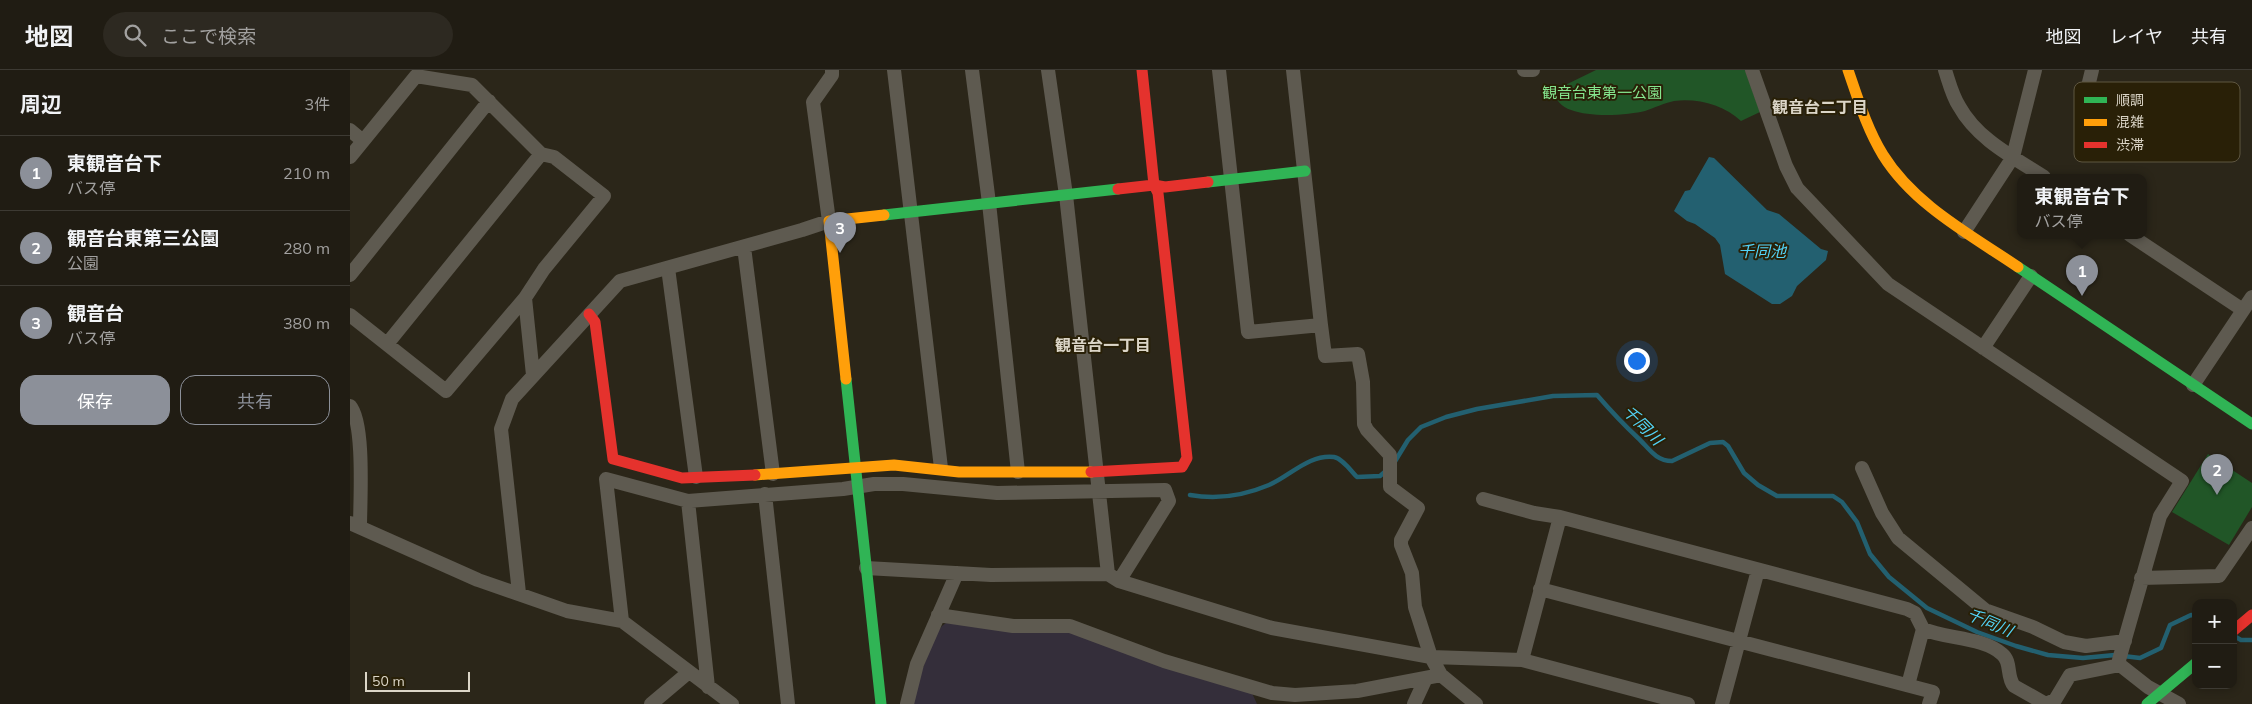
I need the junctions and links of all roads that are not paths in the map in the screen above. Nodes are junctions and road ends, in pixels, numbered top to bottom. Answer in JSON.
{"nodes":[{"id":1,"x":832,"y":70,"type":"edge"},
{"id":2,"x":894,"y":70,"type":"edge"},
{"id":3,"x":972,"y":70,"type":"edge"},
{"id":4,"x":1048,"y":70,"type":"edge"},
{"id":5,"x":1142,"y":70,"type":"edge"},
{"id":6,"x":1219,"y":70,"type":"edge"},
{"id":7,"x":1293,"y":70,"type":"edge"},
{"id":8,"x":1524,"y":70,"type":"edge"},
{"id":9,"x":1533,"y":70,"type":"edge"},
{"id":10,"x":1752,"y":70,"type":"edge"},
{"id":11,"x":1848,"y":70,"type":"edge"},
{"id":12,"x":1945,"y":70,"type":"edge"},
{"id":13,"x":2035,"y":70,"type":"edge"},
{"id":14,"x":489,"y":101,"type":"junction"},
{"id":15,"x":350,"y":130,"type":"edge"},
{"id":16,"x":363,"y":141,"type":"junction"},
{"id":17,"x":541,"y":154,"type":"junction"},
{"id":18,"x":350,"y":157,"type":"edge"},
{"id":19,"x":2013,"y":157,"type":"junction"},
{"id":20,"x":1305,"y":170,"type":"junction"},
{"id":21,"x":2039,"y":174,"type":"edge"},
{"id":22,"x":1232,"y":179,"type":"junction"},
{"id":23,"x":1154,"y":184,"type":"junction"},
{"id":24,"x":1066,"y":195,"type":"junction"},
{"id":25,"x":989,"y":203,"type":"junction"},
{"id":26,"x":912,"y":211,"type":"junction"},
{"id":27,"x":829,"y":221,"type":"junction"},
{"id":28,"x":1964,"y":232,"type":"junction"},
{"id":29,"x":2136,"y":239,"type":"edge"},
{"id":30,"x":744,"y":247,"type":"junction"},
{"id":31,"x":668,"y":268,"type":"junction"},
{"id":32,"x":350,"y":275,"type":"edge"},
{"id":33,"x":2031,"y":276,"type":"junction"},
{"id":34,"x":525,"y":298,"type":"junction"},
{"id":35,"x":2252,"y":298,"type":"edge"},
{"id":36,"x":2243,"y":310,"type":"junction"},
{"id":37,"x":589,"y":314,"type":"junction"},
{"id":38,"x":350,"y":315,"type":"edge"},
{"id":39,"x":1321,"y":325,"type":"junction"},
{"id":40,"x":387,"y":344,"type":"junction"},
{"id":41,"x":1983,"y":348,"type":"junction"},
{"id":42,"x":533,"y":375,"type":"junction"},
{"id":43,"x":2193,"y":385,"type":"junction"},
{"id":44,"x":350,"y":406,"type":"edge"},
{"id":45,"x":2252,"y":424,"type":"edge"},
{"id":46,"x":855,"y":467,"type":"junction"},
{"id":47,"x":941,"y":468,"type":"junction"},
{"id":48,"x":1862,"y":468,"type":"dead end"},
{"id":49,"x":1018,"y":472,"type":"junction"},
{"id":50,"x":1096,"y":472,"type":"junction"},
{"id":51,"x":773,"y":474,"type":"junction"},
{"id":52,"x":696,"y":477,"type":"junction"},
{"id":53,"x":857,"y":486,"type":"junction"},
{"id":54,"x":1098,"y":492,"type":"junction"},
{"id":55,"x":765,"y":494,"type":"junction"},
{"id":56,"x":1482,"y":498,"type":"dead end"},
{"id":57,"x":688,"y":501,"type":"junction"},
{"id":58,"x":1560,"y":517,"type":"junction"},
{"id":59,"x":355,"y":525,"type":"edge"},
{"id":60,"x":2252,"y":528,"type":"edge"},
{"id":61,"x":866,"y":568,"type":"junction"},
{"id":62,"x":1758,"y":570,"type":"junction"},
{"id":63,"x":956,"y":573,"type":"junction"},
{"id":64,"x":1114,"y":577,"type":"junction"},
{"id":65,"x":2141,"y":578,"type":"junction"},
{"id":66,"x":1540,"y":589,"type":"junction"},
{"id":67,"x":519,"y":593,"type":"junction"},
{"id":68,"x":938,"y":615,"type":"junction"},
{"id":69,"x":2252,"y":615,"type":"edge"},
{"id":70,"x":622,"y":621,"type":"junction"},
{"id":71,"x":2237,"y":628,"type":"edge"},
{"id":72,"x":1924,"y":629,"type":"junction"},
{"id":73,"x":1739,"y":641,"type":"junction"},
{"id":74,"x":2121,"y":654,"type":"junction"},
{"id":75,"x":1431,"y":657,"type":"junction"},
{"id":76,"x":1522,"y":660,"type":"junction"},
{"id":77,"x":2192,"y":666,"type":"edge"},
{"id":78,"x":689,"y":672,"type":"junction"},
{"id":79,"x":1441,"y":675,"type":"junction"},
{"id":80,"x":1426,"y":678,"type":"junction"},
{"id":81,"x":1908,"y":685,"type":"junction"},
{"id":82,"x":708,"y":687,"type":"junction"},
{"id":83,"x":2160,"y":694,"type":"junction"},
{"id":84,"x":651,"y":704,"type":"edge"},
{"id":85,"x":732,"y":704,"type":"edge"},
{"id":86,"x":788,"y":704,"type":"edge"},
{"id":87,"x":881,"y":704,"type":"edge"},
{"id":88,"x":907,"y":704,"type":"edge"},
{"id":89,"x":1414,"y":704,"type":"edge"},
{"id":90,"x":1476,"y":704,"type":"edge"},
{"id":91,"x":1688,"y":704,"type":"edge"},
{"id":92,"x":1722,"y":704,"type":"edge"},
{"id":93,"x":1929,"y":704,"type":"edge"},
{"id":94,"x":2147,"y":704,"type":"edge"},
{"id":95,"x":2180,"y":704,"type":"edge"}],
"edges":[{"from":1,"to":27,"type":"street"},
{"from":2,"to":26,"type":"street"},
{"from":3,"to":25,"type":"street"},
{"from":4,"to":24,"type":"street"},
{"from":5,"to":23,"type":"street"},
{"from":6,"to":22,"type":"street"},
{"from":7,"to":20,"type":"street"},
{"from":8,"to":9,"type":"street"},
{"from":10,"to":41,"type":"street"},
{"from":11,"to":28,"type":"street"},
{"from":12,"to":19,"type":"street"},
{"from":13,"to":19,"type":"street"},
{"from":14,"to":16,"type":"street"},
{"from":14,"to":17,"type":"street"},
{"from":14,"to":32,"type":"street"},
{"from":15,"to":16,"type":"street"},
{"from":16,"to":18,"type":"street"},
{"from":17,"to":34,"type":"street"},
{"from":17,"to":40,"type":"street"},
{"from":19,"to":21,"type":"street"},
{"from":19,"to":28,"type":"street"},
{"from":20,"to":22,"type":"street"},
{"from":20,"to":39,"type":"street"},
{"from":22,"to":23,"type":"street"},
{"from":22,"to":39,"type":"street"},
{"from":23,"to":24,"type":"street"},
{"from":23,"to":50,"type":"street"},
{"from":24,"to":25,"type":"street"},
{"from":24,"to":50,"type":"street"},
{"from":25,"to":26,"type":"street"},
{"from":25,"to":49,"type":"street"},
{"from":26,"to":27,"type":"street"},
{"from":26,"to":47,"type":"street"},
{"from":27,"to":30,"type":"street"},
{"from":27,"to":46,"type":"street"},
{"from":28,"to":33,"type":"street"},
{"from":29,"to":36,"type":"street"},
{"from":30,"to":31,"type":"street"},
{"from":30,"to":51,"type":"street"},
{"from":31,"to":37,"type":"street"},
{"from":31,"to":52,"type":"street"},
{"from":33,"to":41,"type":"street"},
{"from":33,"to":43,"type":"street"},
{"from":34,"to":40,"type":"street"},
{"from":34,"to":42,"type":"street"},
{"from":35,"to":36,"type":"street"},
{"from":36,"to":43,"type":"street"},
{"from":37,"to":42,"type":"street"},
{"from":37,"to":52,"type":"street"},
{"from":38,"to":40,"type":"street"},
{"from":39,"to":75,"type":"street"},
{"from":41,"to":65,"type":"street"},
{"from":42,"to":67,"type":"street"},
{"from":43,"to":45,"type":"street"},
{"from":44,"to":59,"type":"street"},
{"from":46,"to":47,"type":"street"},
{"from":46,"to":51,"type":"street"},
{"from":46,"to":53,"type":"street"},
{"from":47,"to":49,"type":"street"},
{"from":48,"to":74,"type":"street"},
{"from":49,"to":50,"type":"street"},
{"from":50,"to":54,"type":"street"},
{"from":51,"to":52,"type":"street"},
{"from":53,"to":54,"type":"street"},
{"from":53,"to":55,"type":"street"},
{"from":53,"to":61,"type":"street"},
{"from":54,"to":64,"type":"street"},
{"from":54,"to":64,"type":"street"},
{"from":55,"to":57,"type":"street"},
{"from":55,"to":86,"type":"street"},
{"from":56,"to":58,"type":"street"},
{"from":57,"to":70,"type":"street"},
{"from":57,"to":82,"type":"street"},
{"from":58,"to":62,"type":"street"},
{"from":58,"to":66,"type":"street"},
{"from":59,"to":67,"type":"street"},
{"from":60,"to":65,"type":"street"},
{"from":61,"to":63,"type":"street"},
{"from":61,"to":87,"type":"street"},
{"from":62,"to":72,"type":"street"},
{"from":62,"to":73,"type":"street"},
{"from":63,"to":64,"type":"street"},
{"from":63,"to":68,"type":"street"},
{"from":64,"to":75,"type":"street"},
{"from":65,"to":74,"type":"street"},
{"from":66,"to":73,"type":"street"},
{"from":66,"to":76,"type":"street"},
{"from":67,"to":70,"type":"street"},
{"from":68,"to":80,"type":"street"},
{"from":68,"to":88,"type":"street"},
{"from":69,"to":71,"type":"street"},
{"from":70,"to":78,"type":"street"},
{"from":72,"to":74,"type":"street"},
{"from":72,"to":81,"type":"street"},
{"from":73,"to":81,"type":"street"},
{"from":73,"to":92,"type":"street"},
{"from":74,"to":83,"type":"street"},
{"from":75,"to":76,"type":"street"},
{"from":75,"to":79,"type":"street"},
{"from":76,"to":91,"type":"street"},
{"from":77,"to":83,"type":"street"},
{"from":78,"to":82,"type":"street"},
{"from":78,"to":84,"type":"street"},
{"from":79,"to":80,"type":"street"},
{"from":79,"to":90,"type":"street"},
{"from":80,"to":89,"type":"street"},
{"from":81,"to":93,"type":"street"},
{"from":82,"to":85,"type":"street"},
{"from":83,"to":94,"type":"street"},
{"from":83,"to":95,"type":"street"}]}
